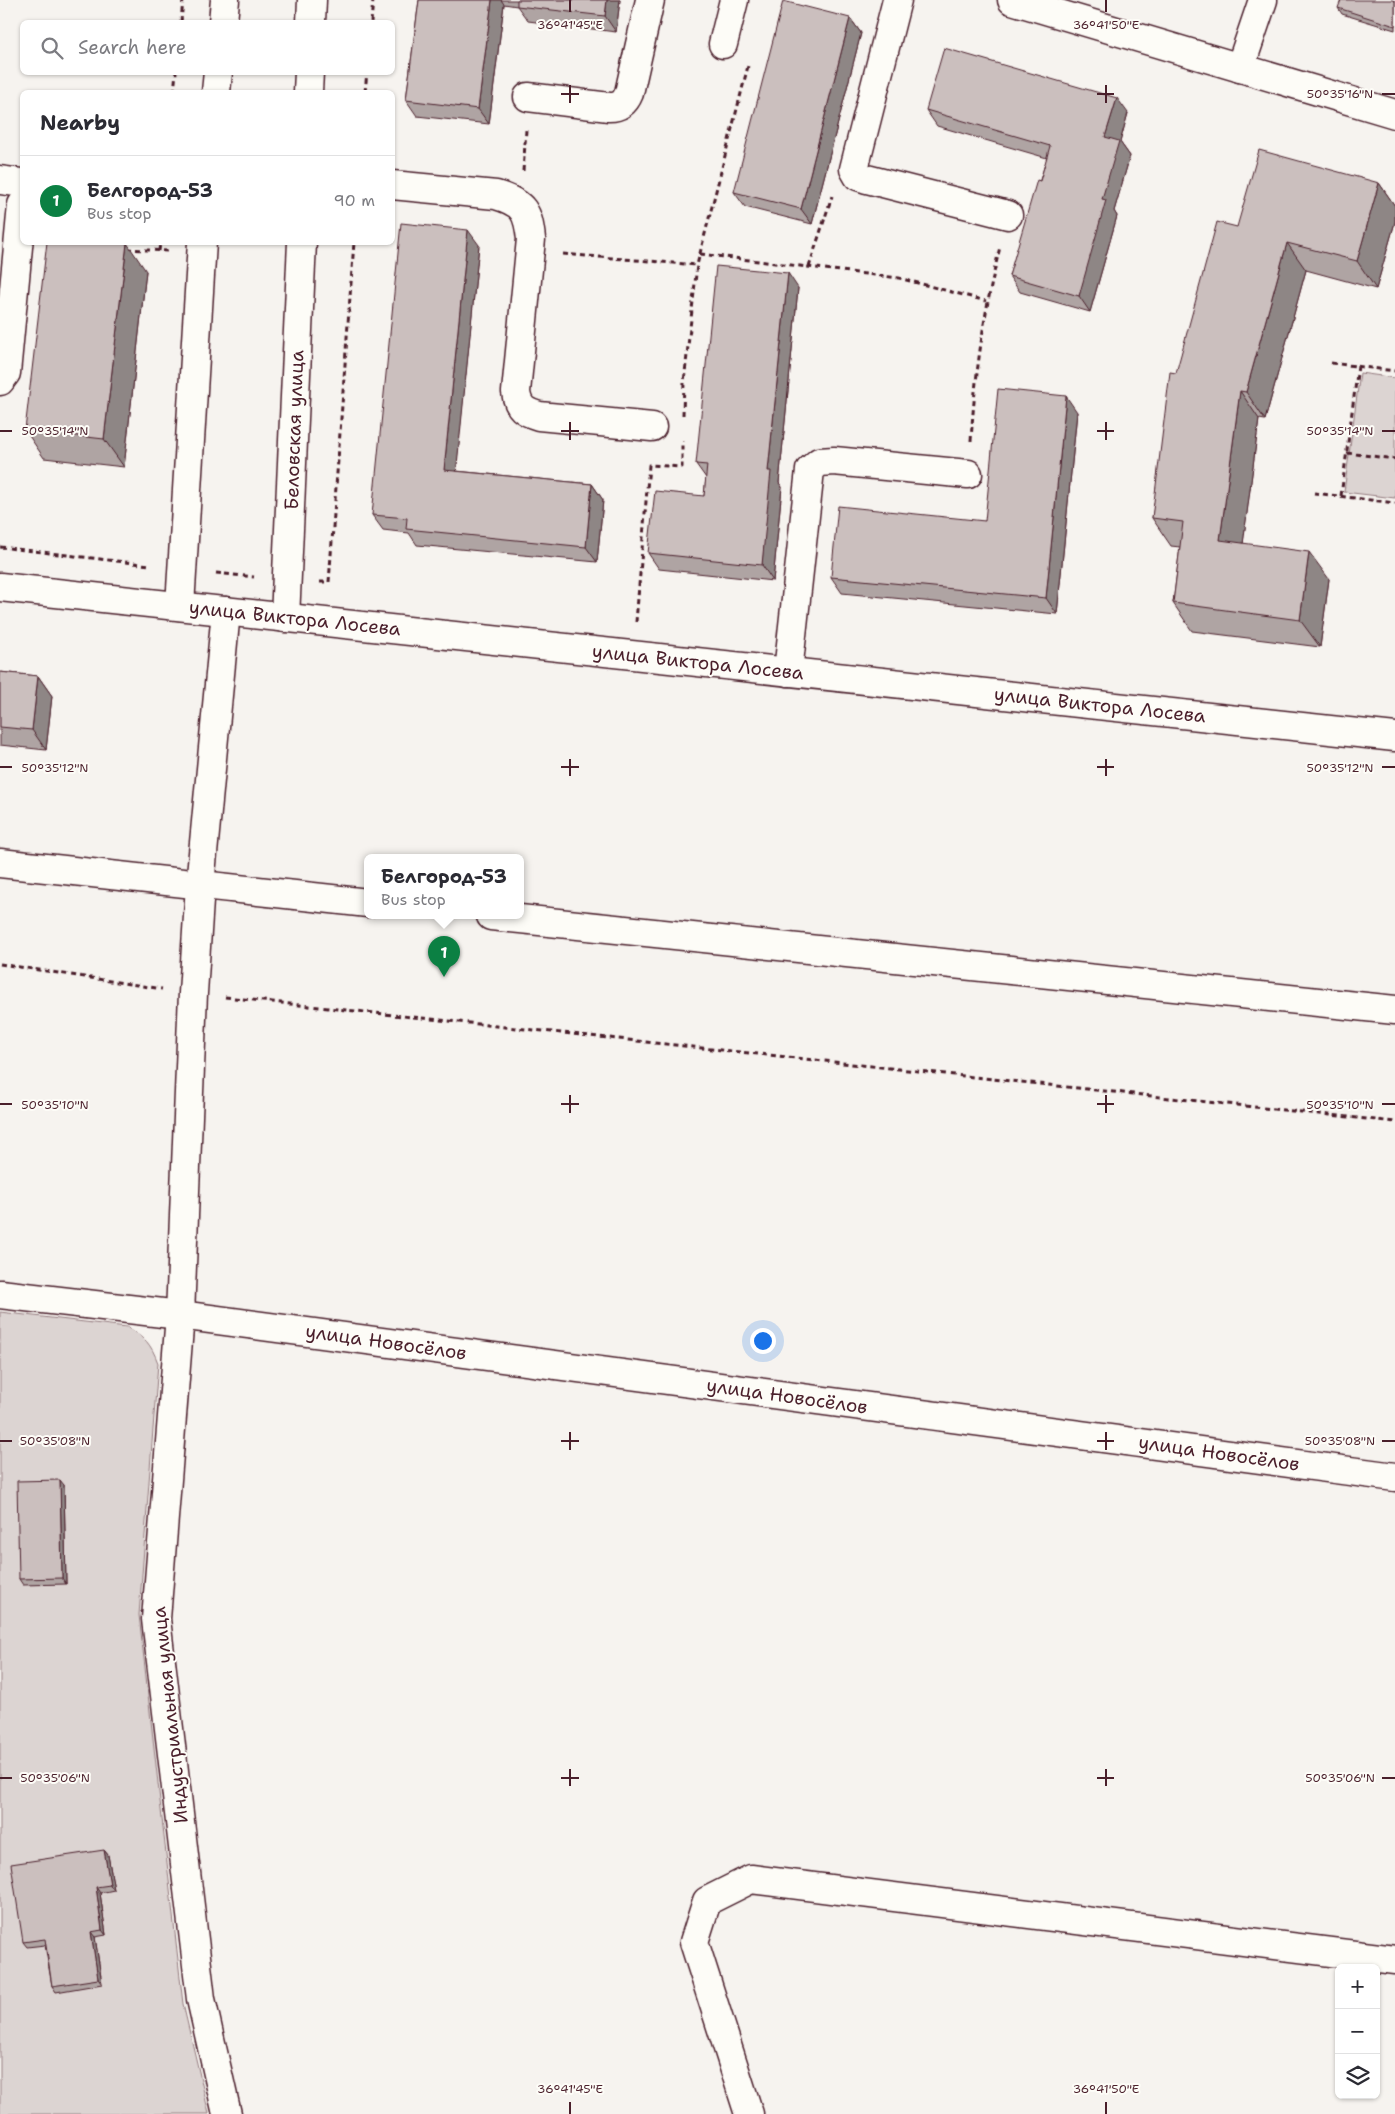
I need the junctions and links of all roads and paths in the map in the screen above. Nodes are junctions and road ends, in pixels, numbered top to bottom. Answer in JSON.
{"nodes":[{"id":1,"x":183,"y":0,"type":"edge"},
{"id":2,"x":225,"y":0,"type":"edge"},
{"id":3,"x":312,"y":0,"type":"edge"},
{"id":4,"x":373,"y":0,"type":"edge"},
{"id":5,"x":650,"y":0,"type":"edge"},
{"id":6,"x":734,"y":0,"type":"edge"},
{"id":7,"x":897,"y":0,"type":"edge"},
{"id":8,"x":1014,"y":0,"type":"edge"},
{"id":9,"x":1263,"y":0,"type":"edge"},
{"id":10,"x":181,"y":20,"type":"edge"},
{"id":11,"x":223,"y":20,"type":"edge"},
{"id":12,"x":311,"y":20,"type":"edge"},
{"id":13,"x":371,"y":20,"type":"edge"},
{"id":14,"x":723,"y":44,"type":"dead end"},
{"id":15,"x":749,"y":60,"type":"dead end"},
{"id":16,"x":1240,"y":68,"type":"junction"},
{"id":17,"x":176,"y":75,"type":"edge"},
{"id":18,"x":218,"y":75,"type":"edge"},
{"id":19,"x":309,"y":75,"type":"edge"},
{"id":20,"x":367,"y":75,"type":"edge"},
{"id":21,"x":174,"y":90,"type":"edge"},
{"id":22,"x":216,"y":90,"type":"edge"},
{"id":23,"x":308,"y":90,"type":"edge"},
{"id":24,"x":366,"y":90,"type":"edge"},
{"id":25,"x":528,"y":97,"type":"joint"},
{"id":26,"x":1395,"y":114,"type":"edge"},
{"id":27,"x":858,"y":176,"type":"junction"},
{"id":28,"x":0,"y":180,"type":"edge"},
{"id":29,"x":20,"y":183,"type":"edge"},
{"id":30,"x":395,"y":185,"type":"edge"},
{"id":31,"x":521,"y":207,"type":"junction"},
{"id":32,"x":1008,"y":215,"type":"joint"},
{"id":33,"x":20,"y":226,"type":"edge"},
{"id":34,"x":160,"y":245,"type":"edge"},
{"id":35,"x":202,"y":245,"type":"edge"},
{"id":36,"x":302,"y":245,"type":"edge"},
{"id":37,"x":121,"y":249,"type":"edge"},
{"id":38,"x":159,"y":251,"type":"junction"},
{"id":39,"x":530,"y":251,"type":"junction"},
{"id":40,"x":173,"y":252,"type":"dead end"},
{"id":41,"x":700,"y":254,"type":"junction"},
{"id":42,"x":697,"y":265,"type":"junction"},
{"id":43,"x":809,"y":267,"type":"junction"},
{"id":44,"x":986,"y":301,"type":"junction"},
{"id":45,"x":1331,"y":363,"type":"dead end"},
{"id":46,"x":1358,"y":366,"type":"junction"},
{"id":47,"x":1395,"y":371,"type":"edge"},
{"id":48,"x":0,"y":381,"type":"edge"},
{"id":49,"x":683,"y":421,"type":"dead end"},
{"id":50,"x":652,"y":427,"type":"dead end"},
{"id":51,"x":682,"y":440,"type":"dead end"},
{"id":52,"x":1347,"y":453,"type":"junction"},
{"id":53,"x":1395,"y":459,"type":"edge"},
{"id":54,"x":968,"y":474,"type":"joint"},
{"id":55,"x":1314,"y":493,"type":"dead end"},
{"id":56,"x":1341,"y":496,"type":"junction"},
{"id":57,"x":1395,"y":503,"type":"edge"},
{"id":58,"x":0,"y":547,"type":"edge"},
{"id":59,"x":148,"y":555,"type":"dead end"},
{"id":60,"x":147,"y":565,"type":"junction"},
{"id":61,"x":182,"y":569,"type":"junction"},
{"id":62,"x":0,"y":587,"type":"edge"},
{"id":63,"x":180,"y":606,"type":"junction"},
{"id":64,"x":226,"y":611,"type":"junction"},
{"id":65,"x":285,"y":618,"type":"junction"},
{"id":66,"x":633,"y":654,"type":"junction"},
{"id":67,"x":788,"y":672,"type":"junction"},
{"id":68,"x":1395,"y":737,"type":"edge"},
{"id":69,"x":0,"y":863,"type":"edge"},
{"id":70,"x":200,"y":886,"type":"junction"},
{"id":71,"x":364,"y":903,"type":"edge"},
{"id":72,"x":519,"y":919,"type":"edge"},
{"id":73,"x":0,"y":964,"type":"edge"},
{"id":74,"x":193,"y":993,"type":"junction"},
{"id":75,"x":1395,"y":1010,"type":"edge"},
{"id":76,"x":1395,"y":1122,"type":"edge"},
{"id":77,"x":0,"y":1294,"type":"edge"},
{"id":78,"x":180,"y":1315,"type":"junction"},
{"id":79,"x":1395,"y":1477,"type":"edge"},
{"id":80,"x":1395,"y":1960,"type":"edge"},
{"id":81,"x":227,"y":2114,"type":"edge"},
{"id":82,"x":749,"y":2114,"type":"edge"}],
"edges":[{"from":1,"to":10,"type":"path"},
{"from":2,"to":11,"type":"street"},
{"from":3,"to":12,"type":"street"},
{"from":4,"to":13,"type":"path"},
{"from":5,"to":25,"type":"street"},
{"from":6,"to":14,"type":"street"},
{"from":7,"to":27,"type":"street"},
{"from":8,"to":16,"type":"street"},
{"from":9,"to":16,"type":"street"},
{"from":15,"to":41,"type":"path"},
{"from":16,"to":26,"type":"street"},
{"from":17,"to":21,"type":"path"},
{"from":18,"to":22,"type":"street"},
{"from":19,"to":23,"type":"street"},
{"from":20,"to":24,"type":"path"},
{"from":25,"to":31,"type":"path"},
{"from":27,"to":32,"type":"street"},
{"from":27,"to":43,"type":"path"},
{"from":28,"to":29,"type":"street"},
{"from":30,"to":31,"type":"street"},
{"from":31,"to":39,"type":"street"},
{"from":32,"to":44,"type":"path"},
{"from":33,"to":48,"type":"street"},
{"from":34,"to":38,"type":"path"},
{"from":35,"to":61,"type":"street"},
{"from":36,"to":65,"type":"street","name":"Беловская улица"},
{"from":37,"to":38,"type":"path"},
{"from":38,"to":40,"type":"path"},
{"from":39,"to":42,"type":"path"},
{"from":39,"to":50,"type":"street"},
{"from":41,"to":42,"type":"path"},
{"from":41,"to":43,"type":"path"},
{"from":42,"to":49,"type":"path"},
{"from":43,"to":44,"type":"path"},
{"from":44,"to":54,"type":"path"},
{"from":45,"to":46,"type":"path"},
{"from":46,"to":47,"type":"path"},
{"from":46,"to":52,"type":"path"},
{"from":51,"to":66,"type":"path"},
{"from":52,"to":53,"type":"path"},
{"from":52,"to":56,"type":"path"},
{"from":54,"to":67,"type":"street"},
{"from":55,"to":56,"type":"path"},
{"from":56,"to":57,"type":"path"},
{"from":58,"to":60,"type":"path"},
{"from":59,"to":60,"type":"path"},
{"from":60,"to":61,"type":"path"},
{"from":61,"to":63,"type":"street"},
{"from":62,"to":63,"type":"street","name":"улица Виктора Лосева"},
{"from":63,"to":64,"type":"street","name":"улица Виктора Лосева"},
{"from":64,"to":65,"type":"street","name":"улица Виктора Лосева"},
{"from":64,"to":70,"type":"street","name":"Индустриальная улица"},
{"from":65,"to":66,"type":"street","name":"улица Виктора Лосева"},
{"from":66,"to":67,"type":"street","name":"улица Виктора Лосева"},
{"from":67,"to":68,"type":"street","name":"улица Виктора Лосева"},
{"from":69,"to":70,"type":"street"},
{"from":70,"to":71,"type":"street"},
{"from":70,"to":74,"type":"street","name":"Индустриальная улица"},
{"from":72,"to":75,"type":"street"},
{"from":73,"to":74,"type":"path"},
{"from":74,"to":76,"type":"path"},
{"from":74,"to":78,"type":"street","name":"Индустриальная улица"},
{"from":77,"to":78,"type":"street"},
{"from":78,"to":79,"type":"street","name":"улица Новосёлов"},
{"from":78,"to":81,"type":"street","name":"Индустриальная улица"},
{"from":80,"to":82,"type":"street"}]}
